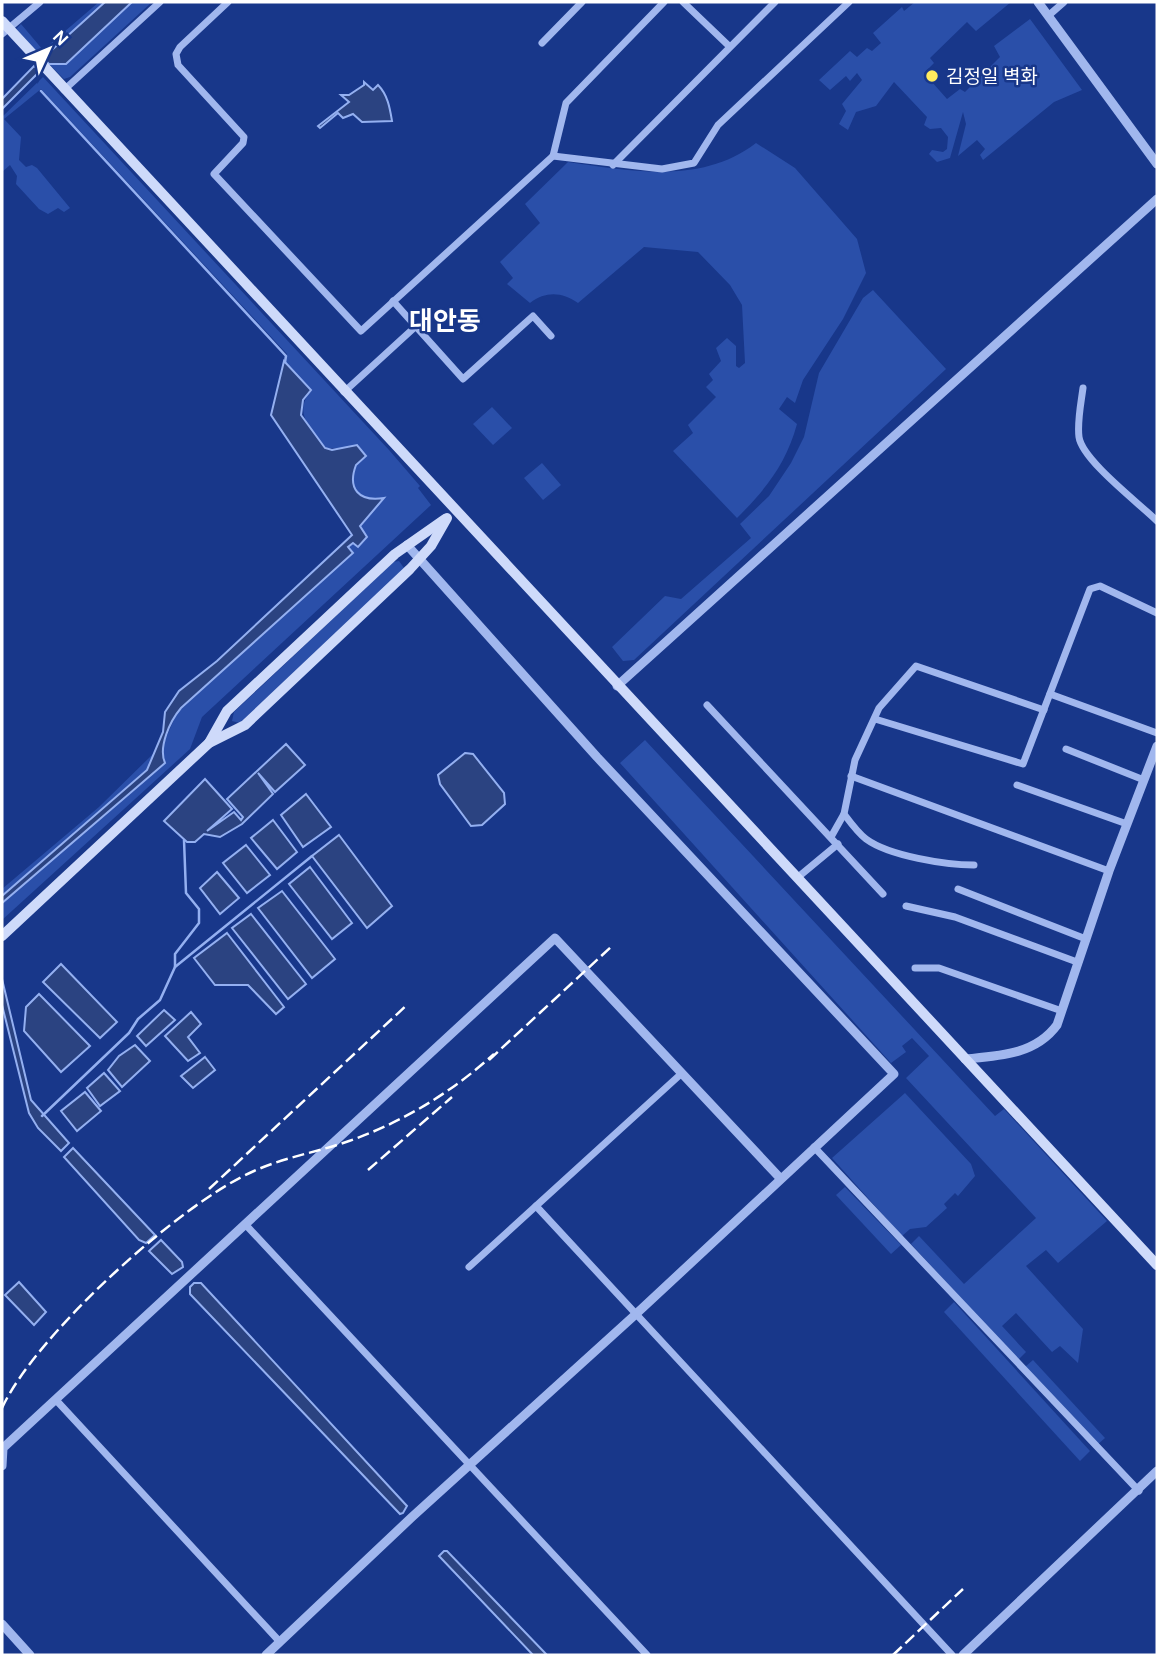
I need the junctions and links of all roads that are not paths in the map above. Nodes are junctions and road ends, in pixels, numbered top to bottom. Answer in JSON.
{"nodes":[{"id":1,"x":40,"y":2,"type":"edge"},
{"id":2,"x":160,"y":2,"type":"edge"},
{"id":3,"x":228,"y":2,"type":"edge"},
{"id":4,"x":583,"y":2,"type":"edge"},
{"id":5,"x":664,"y":2,"type":"edge"},
{"id":6,"x":683,"y":2,"type":"edge"},
{"id":7,"x":775,"y":2,"type":"edge"},
{"id":8,"x":849,"y":2,"type":"edge"},
{"id":9,"x":1038,"y":2,"type":"edge"},
{"id":10,"x":1064,"y":2,"type":"edge"},
{"id":11,"x":1048,"y":16,"type":"junction"},
{"id":12,"x":4,"y":28,"type":"edge"},
{"id":13,"x":542,"y":43,"type":"dead end"},
{"id":14,"x":729,"y":46,"type":"junction"},
{"id":15,"x":64,"y":90,"type":"junction"},
{"id":16,"x":553,"y":156,"type":"junction"},
{"id":17,"x":1157,"y":164,"type":"edge"},
{"id":18,"x":613,"y":165,"type":"junction"},
{"id":19,"x":1157,"y":199,"type":"edge"},
{"id":20,"x":393,"y":301,"type":"junction"},
{"id":21,"x":415,"y":327,"type":"junction"},
{"id":22,"x":551,"y":336,"type":"dead end"},
{"id":23,"x":1083,"y":388,"type":"dead end"},
{"id":24,"x":343,"y":392,"type":"junction"},
{"id":25,"x":456,"y":510,"type":"junction"},
{"id":26,"x":447,"y":518,"type":"junction"},
{"id":27,"x":1157,"y":521,"type":"edge"},
{"id":28,"x":407,"y":545,"type":"junction"},
{"id":29,"x":419,"y":559,"type":"junction"},
{"id":30,"x":1157,"y":613,"type":"edge"},
{"id":31,"x":617,"y":686,"type":"junction"},
{"id":32,"x":1050,"y":694,"type":"junction"},
{"id":33,"x":707,"y":705,"type":"dead end"},
{"id":34,"x":1044,"y":710,"type":"junction"},
{"id":35,"x":875,"y":719,"type":"junction"},
{"id":36,"x":1157,"y":733,"type":"edge"},
{"id":37,"x":209,"y":743,"type":"junction"},
{"id":38,"x":1157,"y":746,"type":"edge"},
{"id":39,"x":1066,"y":749,"type":"dead end"},
{"id":40,"x":851,"y":776,"type":"junction"},
{"id":41,"x":1144,"y":780,"type":"junction"},
{"id":42,"x":1017,"y":785,"type":"dead end"},
{"id":43,"x":844,"y":814,"type":"junction"},
{"id":44,"x":1127,"y":824,"type":"junction"},
{"id":45,"x":831,"y":837,"type":"junction"},
{"id":46,"x":838,"y":844,"type":"junction"},
{"id":47,"x":974,"y":865,"type":"dead end"},
{"id":48,"x":1109,"y":871,"type":"junction"},
{"id":49,"x":797,"y":878,"type":"junction"},
{"id":50,"x":958,"y":889,"type":"dead end"},
{"id":51,"x":883,"y":894,"type":"dead end"},
{"id":52,"x":906,"y":906,"type":"dead end"},
{"id":53,"x":2,"y":936,"type":"edge"},
{"id":54,"x":1086,"y":939,"type":"junction"},
{"id":55,"x":1077,"y":962,"type":"junction"},
{"id":56,"x":915,"y":968,"type":"dead end"},
{"id":57,"x":1062,"y":1011,"type":"junction"},
{"id":58,"x":965,"y":1059,"type":"junction"},
{"id":59,"x":682,"y":1073,"type":"junction"},
{"id":60,"x":814,"y":1147,"type":"junction"},
{"id":61,"x":780,"y":1178,"type":"junction"},
{"id":62,"x":536,"y":1206,"type":"junction"},
{"id":63,"x":245,"y":1224,"type":"junction"},
{"id":64,"x":1157,"y":1265,"type":"edge"},
{"id":65,"x":469,"y":1266,"type":"dead end"},
{"id":66,"x":636,"y":1314,"type":"junction"},
{"id":67,"x":56,"y":1400,"type":"junction"},
{"id":68,"x":470,"y":1464,"type":"junction"},
{"id":69,"x":2,"y":1466,"type":"edge"},
{"id":70,"x":1157,"y":1471,"type":"edge"},
{"id":71,"x":1139,"y":1491,"type":"junction"},
{"id":72,"x":2,"y":1624,"type":"edge"},
{"id":73,"x":280,"y":1642,"type":"junction"},
{"id":74,"x":30,"y":1655,"type":"edge"},
{"id":75,"x":266,"y":1655,"type":"edge"},
{"id":76,"x":647,"y":1655,"type":"edge"},
{"id":77,"x":952,"y":1655,"type":"edge"},
{"id":78,"x":963,"y":1655,"type":"edge"}],
"edges":[{"from":1,"to":12,"type":"street"},
{"from":2,"to":15,"type":"street"},
{"from":3,"to":20,"type":"street"},
{"from":4,"to":13,"type":"street"},
{"from":5,"to":16,"type":"street"},
{"from":6,"to":14,"type":"street"},
{"from":7,"to":14,"type":"street"},
{"from":8,"to":18,"type":"street"},
{"from":9,"to":11,"type":"street"},
{"from":10,"to":11,"type":"street"},
{"from":11,"to":17,"type":"street"},
{"from":12,"to":15,"type":"main road"},
{"from":14,"to":18,"type":"street"},
{"from":15,"to":24,"type":"main road"},
{"from":16,"to":18,"type":"street"},
{"from":16,"to":20,"type":"street"},
{"from":19,"to":31,"type":"street"},
{"from":20,"to":21,"type":"street"},
{"from":21,"to":22,"type":"street"},
{"from":21,"to":24,"type":"street"},
{"from":23,"to":27,"type":"street"},
{"from":24,"to":25,"type":"main road"},
{"from":25,"to":26,"type":"main road"},
{"from":25,"to":31,"type":"main road"},
{"from":26,"to":28,"type":"main road"},
{"from":26,"to":29,"type":"main road"},
{"from":28,"to":29,"type":"street"},
{"from":28,"to":37,"type":"main road"},
{"from":29,"to":37,"type":"main road"},
{"from":29,"to":60,"type":"street"},
{"from":30,"to":32,"type":"street"},
{"from":31,"to":49,"type":"main road"},
{"from":32,"to":34,"type":"street"},
{"from":32,"to":36,"type":"street"},
{"from":33,"to":45,"type":"street"},
{"from":34,"to":35,"type":"street"},
{"from":34,"to":35,"type":"street"},
{"from":35,"to":40,"type":"street"},
{"from":37,"to":53,"type":"main road"},
{"from":38,"to":41,"type":"street"},
{"from":39,"to":41,"type":"street"},
{"from":40,"to":43,"type":"street"},
{"from":40,"to":48,"type":"street"},
{"from":41,"to":44,"type":"street"},
{"from":42,"to":44,"type":"street"},
{"from":43,"to":45,"type":"street"},
{"from":43,"to":47,"type":"street"},
{"from":44,"to":48,"type":"street"},
{"from":45,"to":46,"type":"street"},
{"from":46,"to":49,"type":"street"},
{"from":46,"to":51,"type":"street"},
{"from":48,"to":54,"type":"street"},
{"from":49,"to":58,"type":"main road"},
{"from":50,"to":54,"type":"street"},
{"from":52,"to":55,"type":"street"},
{"from":54,"to":55,"type":"street"},
{"from":55,"to":57,"type":"street"},
{"from":56,"to":57,"type":"street"},
{"from":57,"to":58,"type":"street"},
{"from":58,"to":64,"type":"main road"},
{"from":59,"to":61,"type":"street"},
{"from":59,"to":62,"type":"street"},
{"from":59,"to":63,"type":"street"},
{"from":60,"to":61,"type":"street"},
{"from":60,"to":71,"type":"street"},
{"from":61,"to":66,"type":"street"},
{"from":62,"to":65,"type":"street"},
{"from":62,"to":66,"type":"street"},
{"from":63,"to":67,"type":"street"},
{"from":63,"to":68,"type":"street"},
{"from":66,"to":68,"type":"street"},
{"from":66,"to":77,"type":"street"},
{"from":67,"to":69,"type":"street"},
{"from":67,"to":73,"type":"street"},
{"from":68,"to":73,"type":"street"},
{"from":68,"to":76,"type":"street"},
{"from":70,"to":71,"type":"street"},
{"from":71,"to":78,"type":"street"},
{"from":72,"to":74,"type":"street"},
{"from":73,"to":75,"type":"street"}]}
